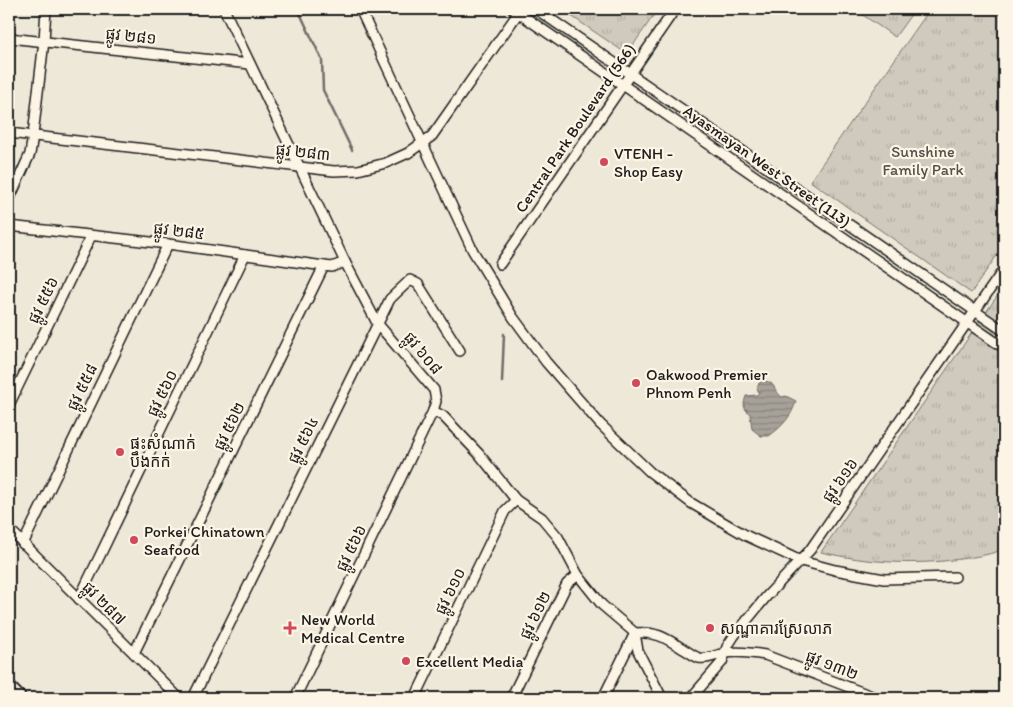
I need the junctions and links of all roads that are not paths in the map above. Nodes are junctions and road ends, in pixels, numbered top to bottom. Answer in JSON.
{"nodes":[{"id":1,"x":46,"y":9,"type":"edge"},
{"id":2,"x":224,"y":9,"type":"edge"},
{"id":3,"x":360,"y":9,"type":"edge"},
{"id":4,"x":536,"y":9,"type":"edge"},
{"id":5,"x":675,"y":9,"type":"edge"},
{"id":6,"x":518,"y":10,"type":"edge"},
{"id":7,"x":9,"y":38,"type":"edge"},
{"id":8,"x":44,"y":42,"type":"junction"},
{"id":9,"x":250,"y":64,"type":"junction"},
{"id":10,"x":630,"y":74,"type":"junction"},
{"id":11,"x":623,"y":84,"type":"junction"},
{"id":12,"x":700,"y":121,"type":"junction"},
{"id":13,"x":692,"y":132,"type":"junction"},
{"id":14,"x":9,"y":133,"type":"edge"},
{"id":15,"x":33,"y":135,"type":"junction"},
{"id":16,"x":422,"y":144,"type":"junction"},
{"id":17,"x":300,"y":167,"type":"junction"},
{"id":18,"x":9,"y":200,"type":"edge"},
{"id":19,"x":9,"y":226,"type":"edge"},
{"id":20,"x":853,"y":227,"type":"junction"},
{"id":21,"x":91,"y":236,"type":"junction"},
{"id":22,"x":845,"y":238,"type":"junction"},
{"id":23,"x":168,"y":244,"type":"junction"},
{"id":24,"x":245,"y":255,"type":"junction"},
{"id":25,"x":344,"y":262,"type":"junction"},
{"id":26,"x":500,"y":264,"type":"dead end"},
{"id":27,"x":324,"y":266,"type":"junction"},
{"id":28,"x":1004,"y":269,"type":"edge"},
{"id":29,"x":975,"y":311,"type":"junction"},
{"id":30,"x":377,"y":323,"type":"junction"},
{"id":31,"x":967,"y":323,"type":"junction"},
{"id":32,"x":1004,"y":331,"type":"edge"},
{"id":33,"x":1004,"y":348,"type":"edge"},
{"id":34,"x":460,"y":351,"type":"dead end"},
{"id":35,"x":9,"y":405,"type":"edge"},
{"id":36,"x":433,"y":411,"type":"junction"},
{"id":37,"x":516,"y":500,"type":"junction"},
{"id":38,"x":9,"y":529,"type":"edge"},
{"id":39,"x":24,"y":544,"type":"junction"},
{"id":40,"x":802,"y":560,"type":"junction"},
{"id":41,"x":578,"y":575,"type":"junction"},
{"id":42,"x":956,"y":577,"type":"dead end"},
{"id":43,"x":80,"y":599,"type":"junction"},
{"id":44,"x":635,"y":633,"type":"junction"},
{"id":45,"x":134,"y":653,"type":"junction"},
{"id":46,"x":725,"y":653,"type":"junction"},
{"id":47,"x":9,"y":687,"type":"edge"},
{"id":48,"x":20,"y":698,"type":"edge"},
{"id":49,"x":179,"y":698,"type":"edge"},
{"id":50,"x":193,"y":698,"type":"edge"},
{"id":51,"x":295,"y":698,"type":"edge"},
{"id":52,"x":415,"y":698,"type":"edge"},
{"id":53,"x":512,"y":698,"type":"edge"},
{"id":54,"x":603,"y":698,"type":"edge"},
{"id":55,"x":662,"y":698,"type":"edge"},
{"id":56,"x":692,"y":698,"type":"edge"},
{"id":57,"x":877,"y":698,"type":"edge"}],
"edges":[{"from":1,"to":8,"type":"street"},
{"from":2,"to":9,"type":"street","name":"ផ្លូវ ៦០៨"},
{"from":3,"to":16,"type":"street"},
{"from":4,"to":10,"type":"street","name":"Ayasmayan West Street (113)"},
{"from":5,"to":10,"type":"street","name":"Central Park Boulevard (566)"},
{"from":6,"to":11,"type":"street","name":"Ayasmayan West Street (113)"},
{"from":6,"to":16,"type":"street","name":"ផ្លូវ ២៨៣"},
{"from":7,"to":8,"type":"street","name":"ផ្លូវ ២៨១"},
{"from":8,"to":9,"type":"street","name":"ផ្លូវ ២៨១"},
{"from":8,"to":15,"type":"street"},
{"from":9,"to":17,"type":"street","name":"ផ្លូវ ៦០៨"},
{"from":10,"to":11,"type":"street","name":"Central Park Boulevard (566)"},
{"from":10,"to":12,"type":"street","name":"Ayasmayan West Street (113)"},
{"from":11,"to":13,"type":"street","name":"Ayasmayan West Street (113)"},
{"from":11,"to":26,"type":"street","name":"Central Park Boulevard (566)"},
{"from":12,"to":13,"type":"street"},
{"from":12,"to":20,"type":"street","name":"Ayasmayan West Street (113)"},
{"from":13,"to":22,"type":"street","name":"Ayasmayan West Street (113)"},
{"from":14,"to":15,"type":"street","name":"ផ្លូវ ២៨៣"},
{"from":15,"to":17,"type":"street","name":"ផ្លូវ ២៨៣"},
{"from":15,"to":18,"type":"street"},
{"from":16,"to":17,"type":"street","name":"ផ្លូវ ២៨៣"},
{"from":16,"to":40,"type":"street"},
{"from":17,"to":25,"type":"street","name":"ផ្លូវ ៦០៨"},
{"from":19,"to":21,"type":"street","name":"ផ្លូវ ២៨៥"},
{"from":20,"to":22,"type":"street"},
{"from":20,"to":29,"type":"street","name":"Ayasmayan West Street (113)"},
{"from":21,"to":23,"type":"street","name":"ផ្លូវ ២៨៥"},
{"from":21,"to":35,"type":"street","name":"ផ្លូវ ៥៥៦"},
{"from":22,"to":31,"type":"street","name":"Ayasmayan West Street (113)"},
{"from":23,"to":24,"type":"street","name":"ផ្លូវ ២៨៥"},
{"from":23,"to":39,"type":"street","name":"ផ្លូវ ៥៥៨"},
{"from":24,"to":27,"type":"street","name":"ផ្លូវ ២៨៥"},
{"from":24,"to":43,"type":"street","name":"ផ្លូវ ៥៦០"},
{"from":25,"to":27,"type":"street","name":"ផ្លូវ ២៨៥"},
{"from":25,"to":30,"type":"street","name":"ផ្លូវ ៦០៨"},
{"from":27,"to":45,"type":"street","name":"ផ្លូវ ៥៦២"},
{"from":28,"to":29,"type":"street","name":"ផ្លូវ ៦១៦"},
{"from":29,"to":31,"type":"street","name":"ផ្លូវ ៦១៦"},
{"from":29,"to":32,"type":"street","name":"Ayasmayan West Street (113)"},
{"from":30,"to":34,"type":"street","name":"ផ្លូវ ៥៦៤"},
{"from":30,"to":36,"type":"street","name":"ផ្លូវ ៦០៨"},
{"from":30,"to":50,"type":"street","name":"ផ្លូវ ៥៦៤"},
{"from":31,"to":33,"type":"street","name":"Ayasmayan West Street (113)"},
{"from":31,"to":40,"type":"street","name":"ផ្លូវ ៦១៦"},
{"from":36,"to":37,"type":"street"},
{"from":36,"to":51,"type":"street","name":"ផ្លូវ ៥៦៦"},
{"from":37,"to":41,"type":"street"},
{"from":37,"to":52,"type":"street","name":"ផ្លូវ ៦១០"},
{"from":38,"to":39,"type":"street","name":"ផ្លូវ ២៨៧"},
{"from":39,"to":43,"type":"street","name":"ផ្លូវ ២៨៧"},
{"from":40,"to":42,"type":"street"},
{"from":40,"to":46,"type":"street","name":"ផ្លូវ ៦១៦"},
{"from":41,"to":44,"type":"street"},
{"from":41,"to":53,"type":"street","name":"ផ្លូវ ៦១២"},
{"from":43,"to":45,"type":"street","name":"ផ្លូវ ២៨៧"},
{"from":44,"to":46,"type":"street","name":"ផ្លូវ ១៣២"},
{"from":44,"to":54,"type":"street"},
{"from":44,"to":55,"type":"street"},
{"from":45,"to":49,"type":"street","name":"ផ្លូវ ២៨៧"},
{"from":46,"to":56,"type":"street","name":"ផ្លូវ ៦១៦"},
{"from":46,"to":57,"type":"street","name":"ផ្លូវ ១៣២"},
{"from":47,"to":48,"type":"main road"}]}
